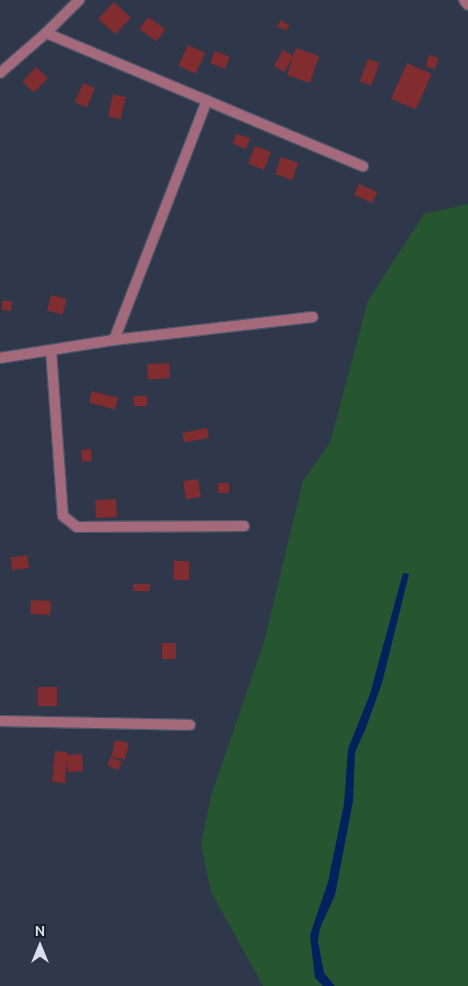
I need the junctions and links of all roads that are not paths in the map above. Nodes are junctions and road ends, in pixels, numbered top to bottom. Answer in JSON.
{"nodes":[{"id":1,"x":79,"y":0,"type":"edge"},
{"id":2,"x":464,"y":0,"type":"edge"},
{"id":3,"x":468,"y":5,"type":"edge"},
{"id":4,"x":46,"y":33,"type":"junction"},
{"id":5,"x":0,"y":73,"type":"edge"},
{"id":6,"x":207,"y":100,"type":"junction"},
{"id":7,"x":363,"y":166,"type":"dead end"},
{"id":8,"x":313,"y":317,"type":"dead end"},
{"id":9,"x":114,"y":340,"type":"junction"},
{"id":10,"x":51,"y":350,"type":"junction"},
{"id":11,"x":0,"y":358,"type":"edge"},
{"id":12,"x":244,"y":526,"type":"dead end"},
{"id":13,"x":0,"y":721,"type":"edge"},
{"id":14,"x":190,"y":725,"type":"dead end"}],
"edges":[{"from":1,"to":4,"type":"street"},
{"from":2,"to":3,"type":"street"},
{"from":4,"to":5,"type":"street"},
{"from":4,"to":6,"type":"street"},
{"from":6,"to":7,"type":"street"},
{"from":6,"to":9,"type":"street"},
{"from":8,"to":9,"type":"street"},
{"from":9,"to":10,"type":"street"},
{"from":10,"to":11,"type":"street"},
{"from":10,"to":12,"type":"street"},
{"from":13,"to":14,"type":"street"}]}
